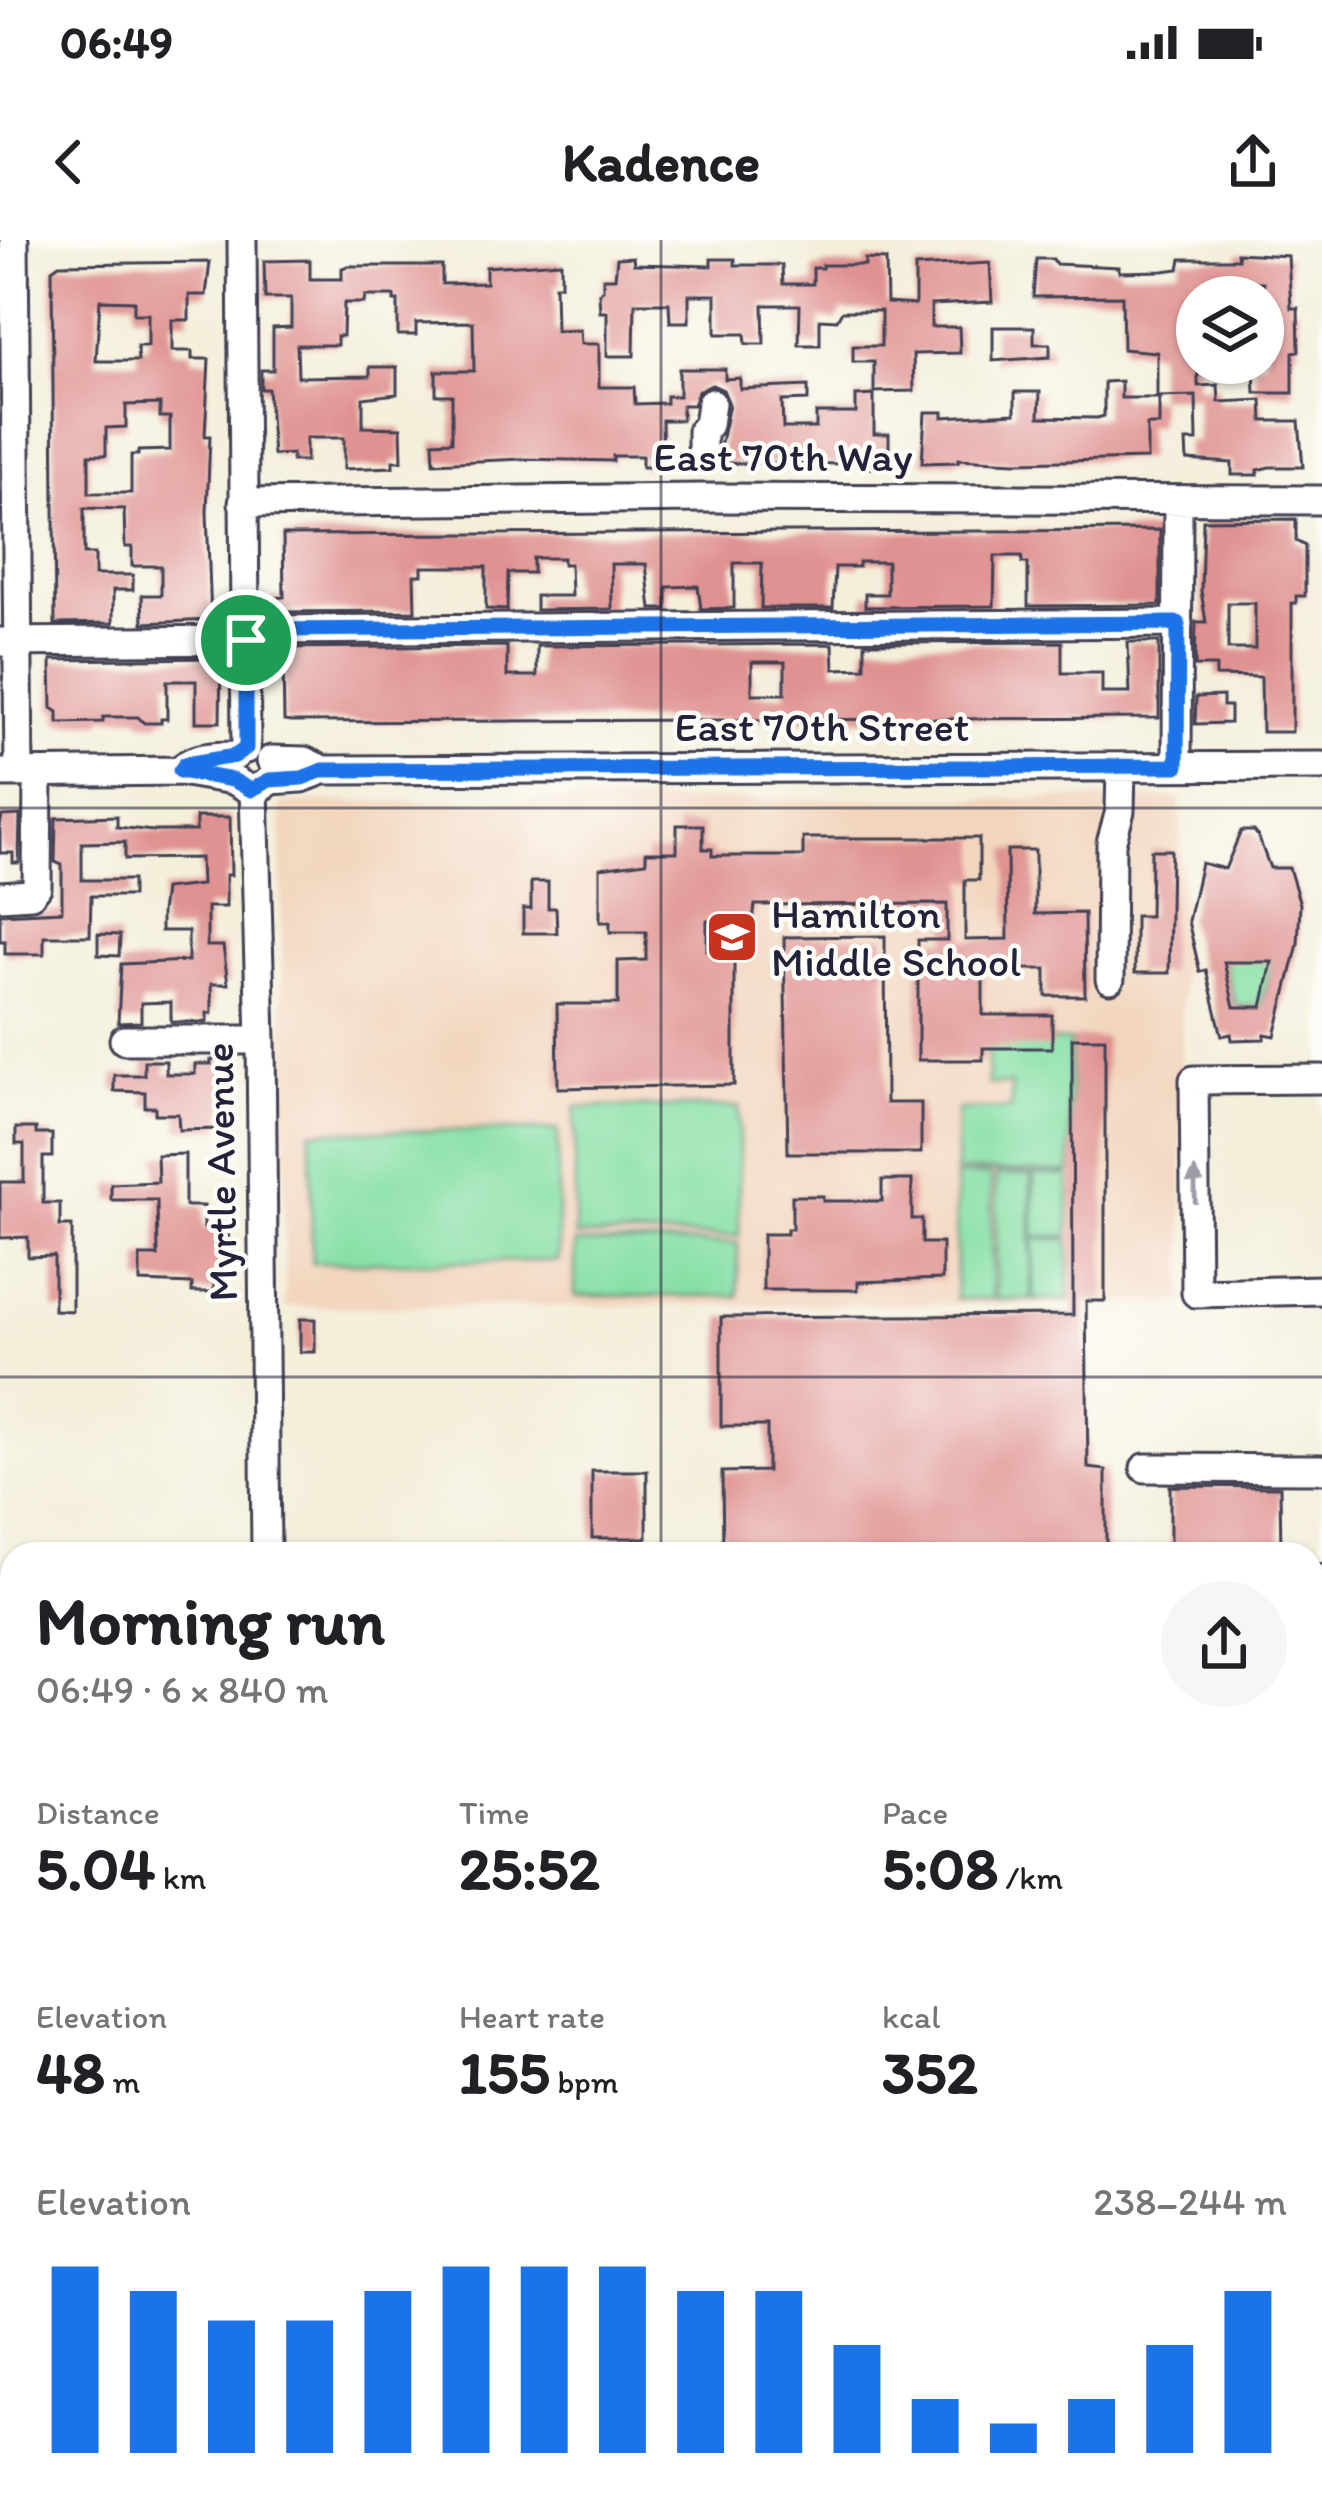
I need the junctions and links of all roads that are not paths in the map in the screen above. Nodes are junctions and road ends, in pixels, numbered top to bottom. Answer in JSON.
{"nodes":[{"id":1,"x":14,"y":240,"type":"edge"},
{"id":2,"x":242,"y":240,"type":"edge"},
{"id":3,"x":710,"y":403,"type":"dead end"},
{"id":4,"x":703,"y":497,"type":"junction"},
{"id":5,"x":1178,"y":500,"type":"junction"},
{"id":6,"x":1322,"y":500,"type":"edge"},
{"id":7,"x":243,"y":503,"type":"junction"},
{"id":8,"x":1178,"y":623,"type":"junction"},
{"id":9,"x":246,"y":640,"type":"junction"},
{"id":10,"x":8,"y":642,"type":"edge"},
{"id":11,"x":1177,"y":766,"type":"junction"},
{"id":12,"x":1322,"y":766,"type":"edge"},
{"id":13,"x":1121,"y":767,"type":"junction"},
{"id":14,"x":251,"y":769,"type":"junction"},
{"id":15,"x":26,"y":773,"type":"edge"},
{"id":16,"x":0,"y":896,"type":"edge"},
{"id":17,"x":50,"y":905,"type":"dead end"},
{"id":18,"x":1110,"y":979,"type":"dead end"},
{"id":19,"x":124,"y":1040,"type":"dead end"},
{"id":20,"x":261,"y":1040,"type":"junction"},
{"id":21,"x":1322,"y":1079,"type":"edge"},
{"id":22,"x":1322,"y":1290,"type":"edge"},
{"id":23,"x":1144,"y":1468,"type":"dead end"},
{"id":24,"x":1322,"y":1469,"type":"edge"},
{"id":25,"x":266,"y":1542,"type":"edge"},
{"id":26,"x":0,"y":1853,"type":"edge"},
{"id":27,"x":0,"y":1958,"type":"edge"}],
"edges":[{"from":1,"to":10,"type":"street"},
{"from":2,"to":7,"type":"street","name":"Myrtle Avenue"},
{"from":3,"to":4,"type":"street"},
{"from":4,"to":5,"type":"street","name":"East 70th Way"},
{"from":4,"to":7,"type":"street","name":"East 70th Way"},
{"from":5,"to":6,"type":"street","name":"East 70th Way"},
{"from":5,"to":8,"type":"street"},
{"from":7,"to":9,"type":"street","name":"Myrtle Avenue"},
{"from":8,"to":9,"type":"street"},
{"from":8,"to":11,"type":"street"},
{"from":9,"to":10,"type":"street"},
{"from":9,"to":14,"type":"street","name":"Myrtle Avenue"},
{"from":10,"to":15,"type":"street"},
{"from":11,"to":12,"type":"street","name":"East 70th Street"},
{"from":11,"to":13,"type":"street","name":"East 70th Street"},
{"from":13,"to":14,"type":"street","name":"East 70th Street"},
{"from":13,"to":18,"type":"street"},
{"from":14,"to":15,"type":"street","name":"East 70th Street"},
{"from":14,"to":20,"type":"street","name":"Myrtle Avenue"},
{"from":15,"to":16,"type":"street"},
{"from":15,"to":17,"type":"street"},
{"from":19,"to":20,"type":"street"},
{"from":20,"to":25,"type":"street","name":"Myrtle Avenue"},
{"from":22,"to":21,"type":"street","one_way":true},
{"from":23,"to":24,"type":"street"},
{"from":26,"to":27,"type":"street"}]}
